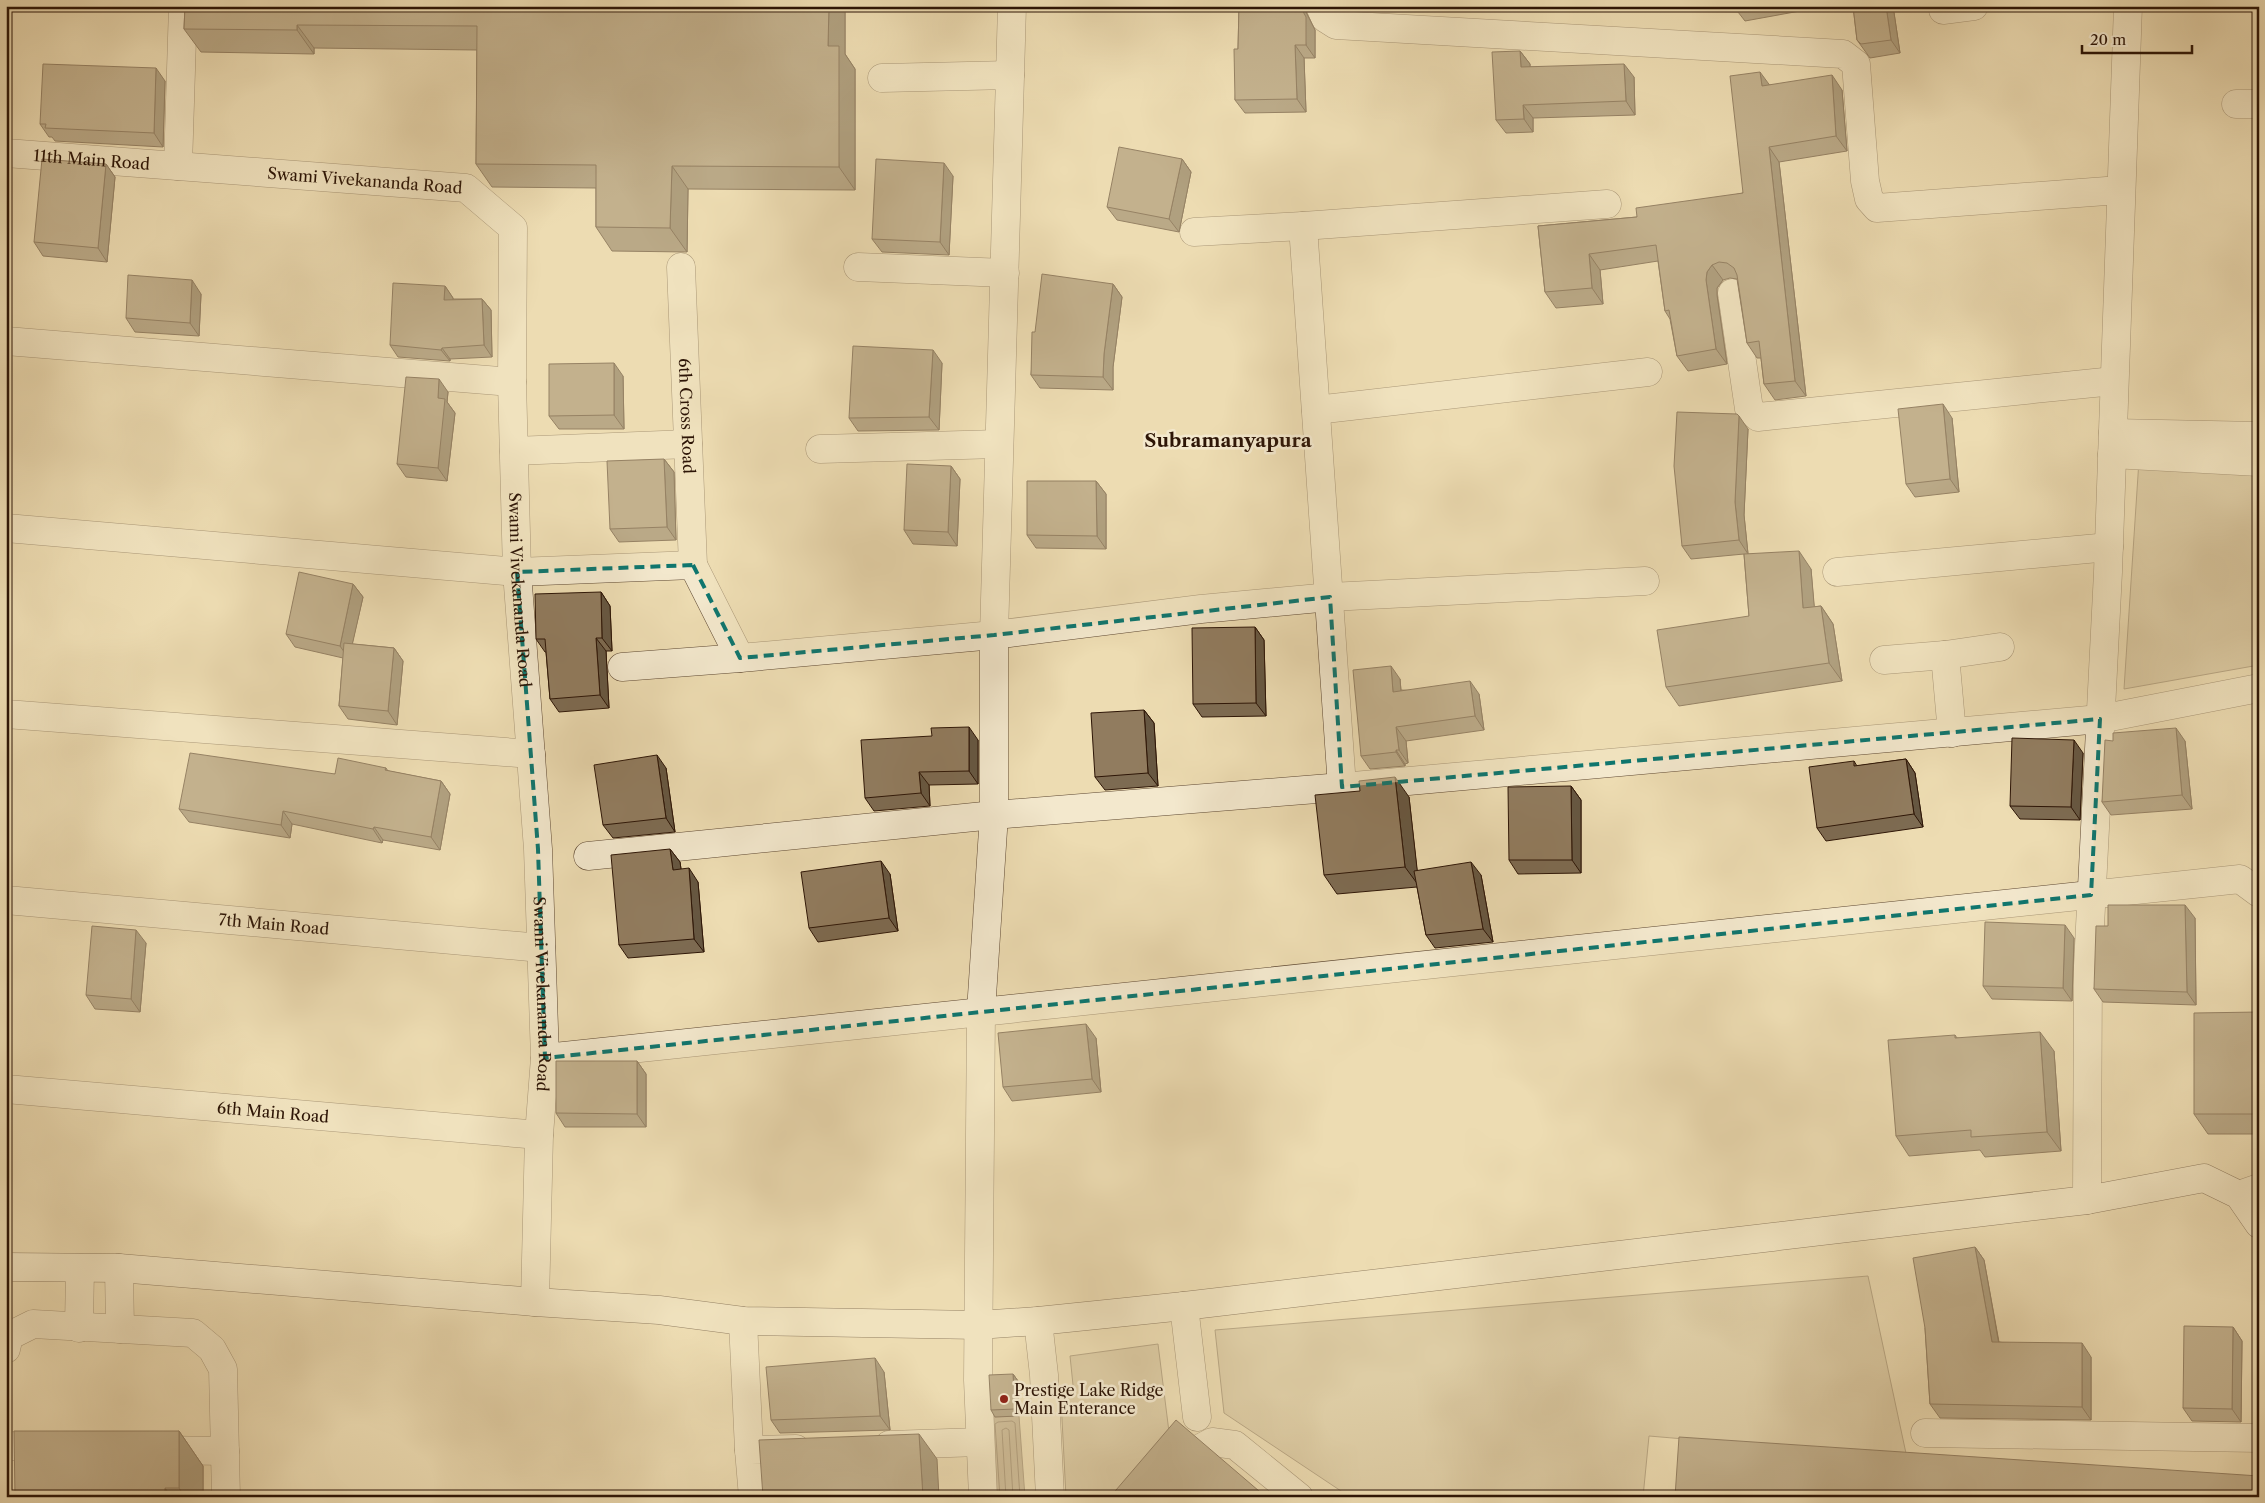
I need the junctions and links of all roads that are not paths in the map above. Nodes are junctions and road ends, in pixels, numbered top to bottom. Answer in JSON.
{"nodes":[{"id":1,"x":183,"y":6,"type":"edge"},
{"id":2,"x":1012,"y":6,"type":"edge"},
{"id":3,"x":1320,"y":6,"type":"edge"},
{"id":4,"x":1974,"y":6,"type":"edge"},
{"id":5,"x":2128,"y":6,"type":"edge"},
{"id":6,"x":1943,"y":10,"type":"dead end"},
{"id":7,"x":1010,"y":75,"type":"junction"},
{"id":8,"x":882,"y":78,"type":"dead end"},
{"id":9,"x":6,"y":153,"type":"edge"},
{"id":10,"x":178,"y":166,"type":"junction"},
{"id":11,"x":2120,"y":190,"type":"junction"},
{"id":12,"x":1608,"y":204,"type":"dead end"},
{"id":13,"x":1303,"y":226,"type":"junction"},
{"id":14,"x":1194,"y":232,"type":"dead end"},
{"id":15,"x":680,"y":267,"type":"dead end"},
{"id":16,"x":858,"y":267,"type":"dead end"},
{"id":17,"x":1005,"y":273,"type":"junction"},
{"id":18,"x":1732,"y":293,"type":"dead end"},
{"id":19,"x":6,"y":341,"type":"edge"},
{"id":20,"x":1648,"y":372,"type":"dead end"},
{"id":21,"x":2114,"y":381,"type":"junction"},
{"id":22,"x":512,"y":382,"type":"junction"},
{"id":23,"x":1316,"y":410,"type":"junction"},
{"id":24,"x":2259,"y":436,"type":"edge"},
{"id":25,"x":2112,"y":443,"type":"junction"},
{"id":26,"x":688,"y":444,"type":"junction"},
{"id":27,"x":999,"y":444,"type":"junction"},
{"id":28,"x":820,"y":448,"type":"dead end"},
{"id":29,"x":514,"y":451,"type":"junction"},
{"id":30,"x":2259,"y":462,"type":"edge"},
{"id":31,"x":6,"y":528,"type":"edge"},
{"id":32,"x":2109,"y":547,"type":"junction"},
{"id":33,"x":693,"y":565,"type":"junction"},
{"id":34,"x":518,"y":572,"type":"junction"},
{"id":35,"x":1837,"y":572,"type":"dead end"},
{"id":36,"x":1645,"y":581,"type":"dead end"},
{"id":37,"x":1330,"y":598,"type":"junction"},
{"id":38,"x":994,"y":635,"type":"junction"},
{"id":39,"x":2000,"y":647,"type":"dead end"},
{"id":40,"x":1945,"y":655,"type":"junction"},
{"id":41,"x":740,"y":658,"type":"junction"},
{"id":42,"x":1884,"y":660,"type":"dead end"},
{"id":43,"x":622,"y":667,"type":"dead end"},
{"id":44,"x":2259,"y":688,"type":"edge"},
{"id":45,"x":6,"y":714,"type":"edge"},
{"id":46,"x":2100,"y":719,"type":"junction"},
{"id":47,"x":1952,"y":733,"type":"junction"},
{"id":48,"x":531,"y":754,"type":"junction"},
{"id":49,"x":1342,"y":787,"type":"junction"},
{"id":50,"x":994,"y":815,"type":"junction"},
{"id":51,"x":588,"y":856,"type":"dead end"},
{"id":52,"x":2259,"y":893,"type":"edge"},
{"id":53,"x":2091,"y":895,"type":"junction"},
{"id":54,"x":6,"y":900,"type":"edge"},
{"id":55,"x":541,"y":948,"type":"junction"},
{"id":56,"x":980,"y":1011,"type":"junction"},
{"id":57,"x":544,"y":1058,"type":"junction"},
{"id":58,"x":6,"y":1089,"type":"edge"},
{"id":59,"x":539,"y":1136,"type":"junction"},
{"id":60,"x":2249,"y":1191,"type":"edge"},
{"id":61,"x":2087,"y":1200,"type":"junction"},
{"id":62,"x":2259,"y":1224,"type":"edge"},
{"id":63,"x":6,"y":1266,"type":"edge"},
{"id":64,"x":80,"y":1268,"type":"junction"},
{"id":65,"x":119,"y":1268,"type":"junction"},
{"id":66,"x":535,"y":1302,"type":"junction"},
{"id":67,"x":1184,"y":1306,"type":"junction"},
{"id":68,"x":743,"y":1321,"type":"junction"},
{"id":69,"x":1038,"y":1321,"type":"junction"},
{"id":70,"x":978,"y":1325,"type":"junction"},
{"id":71,"x":78,"y":1328,"type":"junction"},
{"id":72,"x":120,"y":1329,"type":"junction"},
{"id":73,"x":6,"y":1349,"type":"edge"},
{"id":74,"x":1197,"y":1417,"type":"dead end"},
{"id":75,"x":1925,"y":1433,"type":"dead end"},
{"id":76,"x":2259,"y":1438,"type":"edge"},
{"id":77,"x":980,"y":1442,"type":"junction"},
{"id":78,"x":6,"y":1446,"type":"edge"},
{"id":79,"x":865,"y":1446,"type":"edge"},
{"id":80,"x":76,"y":1448,"type":"edge"},
{"id":81,"x":817,"y":1448,"type":"edge"},
{"id":82,"x":126,"y":1449,"type":"edge"},
{"id":83,"x":749,"y":1450,"type":"junction"},
{"id":84,"x":225,"y":1452,"type":"junction"},
{"id":85,"x":226,"y":1497,"type":"edge"},
{"id":86,"x":753,"y":1497,"type":"edge"},
{"id":87,"x":983,"y":1497,"type":"edge"},
{"id":88,"x":1050,"y":1497,"type":"edge"},
{"id":89,"x":1144,"y":1497,"type":"edge"},
{"id":90,"x":1299,"y":1497,"type":"edge"}],
"edges":[{"from":1,"to":10,"type":"street"},
{"from":2,"to":7,"type":"street"},
{"from":3,"to":11,"type":"street"},
{"from":4,"to":6,"type":"street"},
{"from":5,"to":11,"type":"street"},
{"from":7,"to":8,"type":"street"},
{"from":7,"to":17,"type":"street"},
{"from":9,"to":10,"type":"street","name":"11th Main Road"},
{"from":10,"to":22,"type":"street","name":"Swami Vivekananda Road"},
{"from":11,"to":21,"type":"street"},
{"from":12,"to":13,"type":"street"},
{"from":13,"to":14,"type":"street"},
{"from":13,"to":23,"type":"street"},
{"from":15,"to":26,"type":"street","name":"6th Cross Road"},
{"from":16,"to":17,"type":"street"},
{"from":17,"to":27,"type":"street"},
{"from":18,"to":21,"type":"street"},
{"from":19,"to":22,"type":"street"},
{"from":20,"to":23,"type":"street"},
{"from":21,"to":25,"type":"street"},
{"from":22,"to":29,"type":"street","name":"Swami Vivekananda Road"},
{"from":23,"to":37,"type":"street"},
{"from":24,"to":25,"type":"street"},
{"from":25,"to":30,"type":"street"},
{"from":25,"to":32,"type":"street"},
{"from":26,"to":29,"type":"street"},
{"from":26,"to":33,"type":"street","name":"6th Cross Road"},
{"from":27,"to":28,"type":"street"},
{"from":27,"to":38,"type":"street"},
{"from":29,"to":34,"type":"street","name":"Swami Vivekananda Road"},
{"from":31,"to":34,"type":"street"},
{"from":32,"to":35,"type":"street"},
{"from":32,"to":46,"type":"street"},
{"from":33,"to":34,"type":"street"},
{"from":33,"to":41,"type":"street"},
{"from":34,"to":48,"type":"street","name":"Swami Vivekananda Road"},
{"from":36,"to":37,"type":"street"},
{"from":37,"to":38,"type":"street"},
{"from":37,"to":49,"type":"street"},
{"from":38,"to":41,"type":"street"},
{"from":38,"to":50,"type":"street"},
{"from":39,"to":40,"type":"street"},
{"from":40,"to":42,"type":"street"},
{"from":40,"to":47,"type":"street"},
{"from":41,"to":43,"type":"street"},
{"from":44,"to":46,"type":"street"},
{"from":45,"to":48,"type":"street"},
{"from":46,"to":47,"type":"street"},
{"from":46,"to":53,"type":"street"},
{"from":47,"to":49,"type":"street"},
{"from":48,"to":55,"type":"street","name":"Swami Vivekananda Road"},
{"from":49,"to":50,"type":"street"},
{"from":50,"to":51,"type":"street"},
{"from":50,"to":56,"type":"street"},
{"from":52,"to":53,"type":"street"},
{"from":53,"to":56,"type":"street"},
{"from":53,"to":61,"type":"street"},
{"from":54,"to":55,"type":"street","name":"7th Main Road"},
{"from":55,"to":57,"type":"street","name":"Swami Vivekananda Road"},
{"from":56,"to":57,"type":"street"},
{"from":56,"to":70,"type":"street"},
{"from":57,"to":59,"type":"street","name":"Swami Vivekananda Road"},
{"from":58,"to":59,"type":"street","name":"6th Main Road"},
{"from":59,"to":66,"type":"street","name":"Swami Vivekananda Road"},
{"from":60,"to":61,"type":"street"},
{"from":60,"to":62,"type":"street"},
{"from":61,"to":67,"type":"street"},
{"from":63,"to":64,"type":"street"},
{"from":64,"to":65,"type":"street"},
{"from":64,"to":71,"type":"street"},
{"from":65,"to":66,"type":"street"},
{"from":65,"to":72,"type":"street"},
{"from":66,"to":68,"type":"street"},
{"from":67,"to":69,"type":"street"},
{"from":67,"to":74,"type":"street"},
{"from":68,"to":70,"type":"street"},
{"from":68,"to":83,"type":"street"},
{"from":69,"to":70,"type":"street"},
{"from":69,"to":88,"type":"street"},
{"from":70,"to":77,"type":"street"},
{"from":71,"to":72,"type":"street"},
{"from":71,"to":73,"type":"street"},
{"from":72,"to":84,"type":"street"},
{"from":75,"to":76,"type":"street"},
{"from":77,"to":79,"type":"street"},
{"from":77,"to":87,"type":"street"},
{"from":78,"to":80,"type":"street"},
{"from":81,"to":83,"type":"street"},
{"from":82,"to":84,"type":"street"},
{"from":83,"to":86,"type":"street"},
{"from":84,"to":85,"type":"street"},
{"from":89,"to":90,"type":"street"}]}
